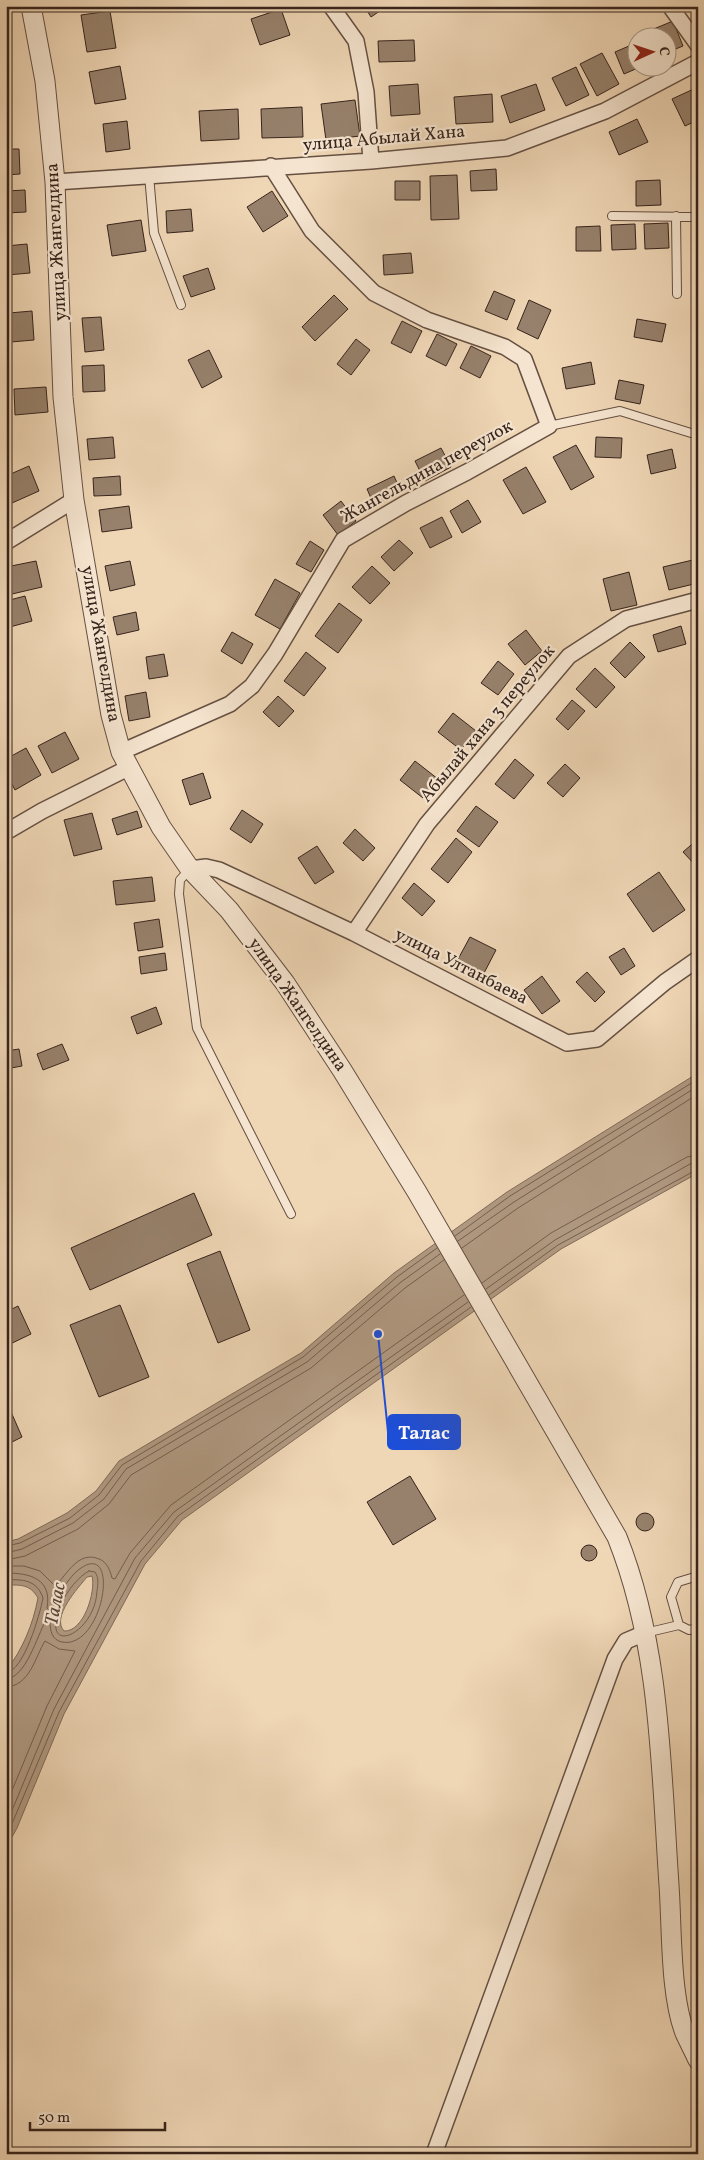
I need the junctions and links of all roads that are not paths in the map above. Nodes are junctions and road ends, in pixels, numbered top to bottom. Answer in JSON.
{"nodes":[{"id":1,"x":31,"y":6,"type":"edge"},
{"id":2,"x":331,"y":6,"type":"edge"},
{"id":3,"x":670,"y":6,"type":"edge"},
{"id":4,"x":698,"y":45,"type":"edge"},
{"id":5,"x":698,"y":62,"type":"edge"},
{"id":6,"x":371,"y":161,"type":"junction"},
{"id":7,"x":271,"y":166,"type":"junction"},
{"id":8,"x":149,"y":175,"type":"junction"},
{"id":9,"x":55,"y":182,"type":"junction"},
{"id":10,"x":612,"y":216,"type":"dead end"},
{"id":11,"x":676,"y":216,"type":"junction"},
{"id":12,"x":698,"y":217,"type":"edge"},
{"id":13,"x":677,"y":294,"type":"dead end"},
{"id":14,"x":181,"y":305,"type":"dead end"},
{"id":15,"x":549,"y":426,"type":"junction"},
{"id":16,"x":691,"y":433,"type":"dead end"},
{"id":17,"x":74,"y":500,"type":"junction"},
{"id":18,"x":6,"y":542,"type":"edge"},
{"id":19,"x":698,"y":600,"type":"edge"},
{"id":20,"x":124,"y":760,"type":"junction"},
{"id":21,"x":6,"y":832,"type":"edge"},
{"id":22,"x":190,"y":869,"type":"junction"},
{"id":23,"x":354,"y":933,"type":"junction"},
{"id":24,"x":698,"y":959,"type":"edge"},
{"id":25,"x":291,"y":1214,"type":"dead end"},
{"id":26,"x":698,"y":1576,"type":"edge"},
{"id":27,"x":679,"y":1625,"type":"junction"},
{"id":28,"x":698,"y":1628,"type":"edge"},
{"id":29,"x":645,"y":1633,"type":"junction"},
{"id":30,"x":698,"y":2060,"type":"edge"},
{"id":31,"x":434,"y":2154,"type":"edge"}],
"edges":[{"from":1,"to":9,"type":"street","name":"улица Жангелдина"},
{"from":2,"to":6,"type":"street"},
{"from":3,"to":4,"type":"street"},
{"from":5,"to":6,"type":"street","name":"улица Абылай Хана"},
{"from":6,"to":7,"type":"street","name":"улица Абылай Хана"},
{"from":7,"to":8,"type":"street","name":"улица Абылай Хана"},
{"from":7,"to":15,"type":"street"},
{"from":8,"to":9,"type":"street","name":"улица Абылай Хана"},
{"from":8,"to":14,"type":"lane"},
{"from":9,"to":17,"type":"street","name":"улица Жангелдина"},
{"from":10,"to":11,"type":"lane"},
{"from":11,"to":12,"type":"lane"},
{"from":11,"to":13,"type":"lane"},
{"from":15,"to":16,"type":"lane","name":"Жангельдина переулок"},
{"from":15,"to":20,"type":"street","name":"Жангельдина переулок"},
{"from":17,"to":18,"type":"street"},
{"from":17,"to":20,"type":"street","name":"улица Жангелдина"},
{"from":19,"to":23,"type":"street","name":"Абылай хана 3 переулок"},
{"from":20,"to":21,"type":"street","name":"Жангельдина переулок"},
{"from":20,"to":22,"type":"street","name":"улица Жангелдина"},
{"from":22,"to":23,"type":"street","name":"улица Ултанбаева"},
{"from":22,"to":25,"type":"lane"},
{"from":22,"to":29,"type":"street","name":"улица Жангелдина"},
{"from":23,"to":24,"type":"street","name":"улица Ултанбаева"},
{"from":26,"to":27,"type":"lane"},
{"from":27,"to":28,"type":"lane"},
{"from":27,"to":29,"type":"lane"},
{"from":29,"to":30,"type":"street","name":"улица Жангелдина"},
{"from":29,"to":31,"type":"street"}]}
